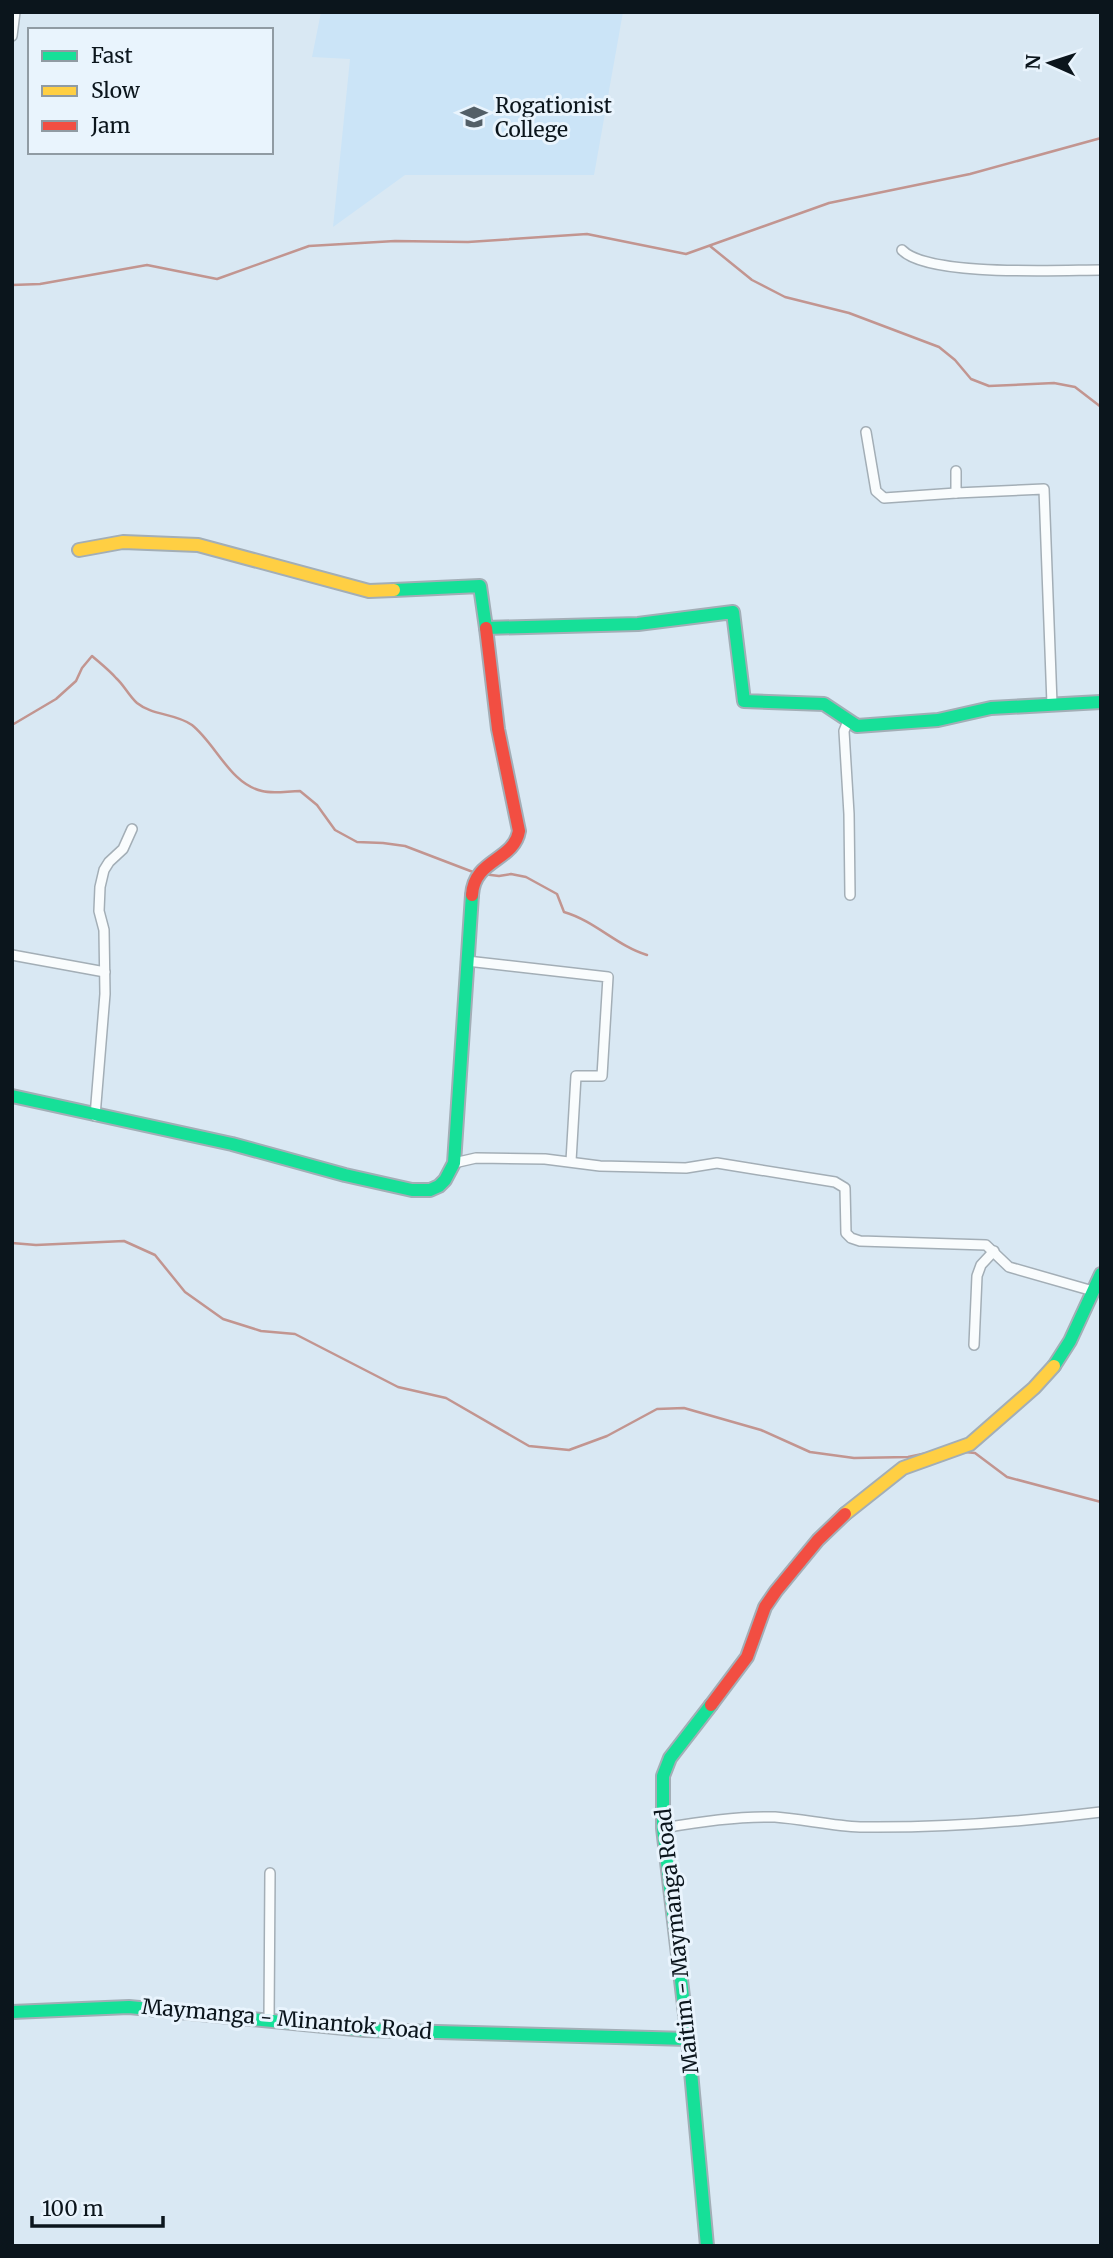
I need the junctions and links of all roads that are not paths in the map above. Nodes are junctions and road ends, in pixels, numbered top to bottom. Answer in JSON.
{"nodes":[{"id":1,"x":15,"y":12,"type":"edge"},
{"id":2,"x":12,"y":36,"type":"edge"},
{"id":3,"x":902,"y":250,"type":"dead end"},
{"id":4,"x":1101,"y":270,"type":"edge"},
{"id":5,"x":866,"y":432,"type":"dead end"},
{"id":6,"x":956,"y":471,"type":"dead end"},
{"id":7,"x":956,"y":493,"type":"junction"},
{"id":8,"x":79,"y":550,"type":"dead end"},
{"id":9,"x":486,"y":628,"type":"junction"},
{"id":10,"x":1101,"y":702,"type":"edge"},
{"id":11,"x":1052,"y":704,"type":"junction"},
{"id":12,"x":848,"y":721,"type":"junction"},
{"id":13,"x":132,"y":829,"type":"dead end"},
{"id":14,"x":850,"y":895,"type":"dead end"},
{"id":15,"x":12,"y":955,"type":"edge"},
{"id":16,"x":467,"y":961,"type":"junction"},
{"id":17,"x":105,"y":972,"type":"junction"},
{"id":18,"x":12,"y":1096,"type":"edge"},
{"id":19,"x":95,"y":1116,"type":"junction"},
{"id":20,"x":571,"y":1161,"type":"junction"},
{"id":21,"x":454,"y":1163,"type":"junction"},
{"id":22,"x":994,"y":1251,"type":"junction"},
{"id":23,"x":1101,"y":1274,"type":"edge"},
{"id":24,"x":1093,"y":1291,"type":"junction"},
{"id":25,"x":974,"y":1345,"type":"dead end"},
{"id":26,"x":1101,"y":1812,"type":"edge"},
{"id":27,"x":663,"y":1828,"type":"junction"},
{"id":28,"x":270,"y":1873,"type":"dead end"},
{"id":29,"x":12,"y":2012,"type":"edge"},
{"id":30,"x":269,"y":2019,"type":"junction"},
{"id":31,"x":688,"y":2039,"type":"junction"},
{"id":32,"x":706,"y":2246,"type":"edge"}],
"edges":[{"from":1,"to":2,"type":"street"},
{"from":3,"to":4,"type":"street"},
{"from":5,"to":7,"type":"street"},
{"from":6,"to":7,"type":"street"},
{"from":7,"to":11,"type":"street"},
{"from":8,"to":9,"type":"street"},
{"from":9,"to":12,"type":"street"},
{"from":9,"to":16,"type":"street"},
{"from":10,"to":11,"type":"street"},
{"from":11,"to":12,"type":"street"},
{"from":12,"to":14,"type":"street"},
{"from":13,"to":17,"type":"street"},
{"from":15,"to":17,"type":"street"},
{"from":16,"to":20,"type":"street"},
{"from":16,"to":21,"type":"street"},
{"from":17,"to":19,"type":"street"},
{"from":18,"to":19,"type":"street"},
{"from":19,"to":21,"type":"street"},
{"from":20,"to":21,"type":"street"},
{"from":20,"to":22,"type":"street"},
{"from":22,"to":24,"type":"street"},
{"from":22,"to":25,"type":"street"},
{"from":23,"to":24,"type":"street","name":"Maitim - Maymanga Road"},
{"from":24,"to":27,"type":"street","name":"Maitim - Maymanga Road"},
{"from":26,"to":27,"type":"street"},
{"from":27,"to":31,"type":"street","name":"Maitim - Maymanga Road"},
{"from":28,"to":30,"type":"street"},
{"from":29,"to":30,"type":"street","name":"Maymanga - Minantok Road"},
{"from":30,"to":31,"type":"street","name":"Maymanga - Minantok Road"},
{"from":31,"to":32,"type":"street","name":"Maitim - Maymanga Road"}]}
